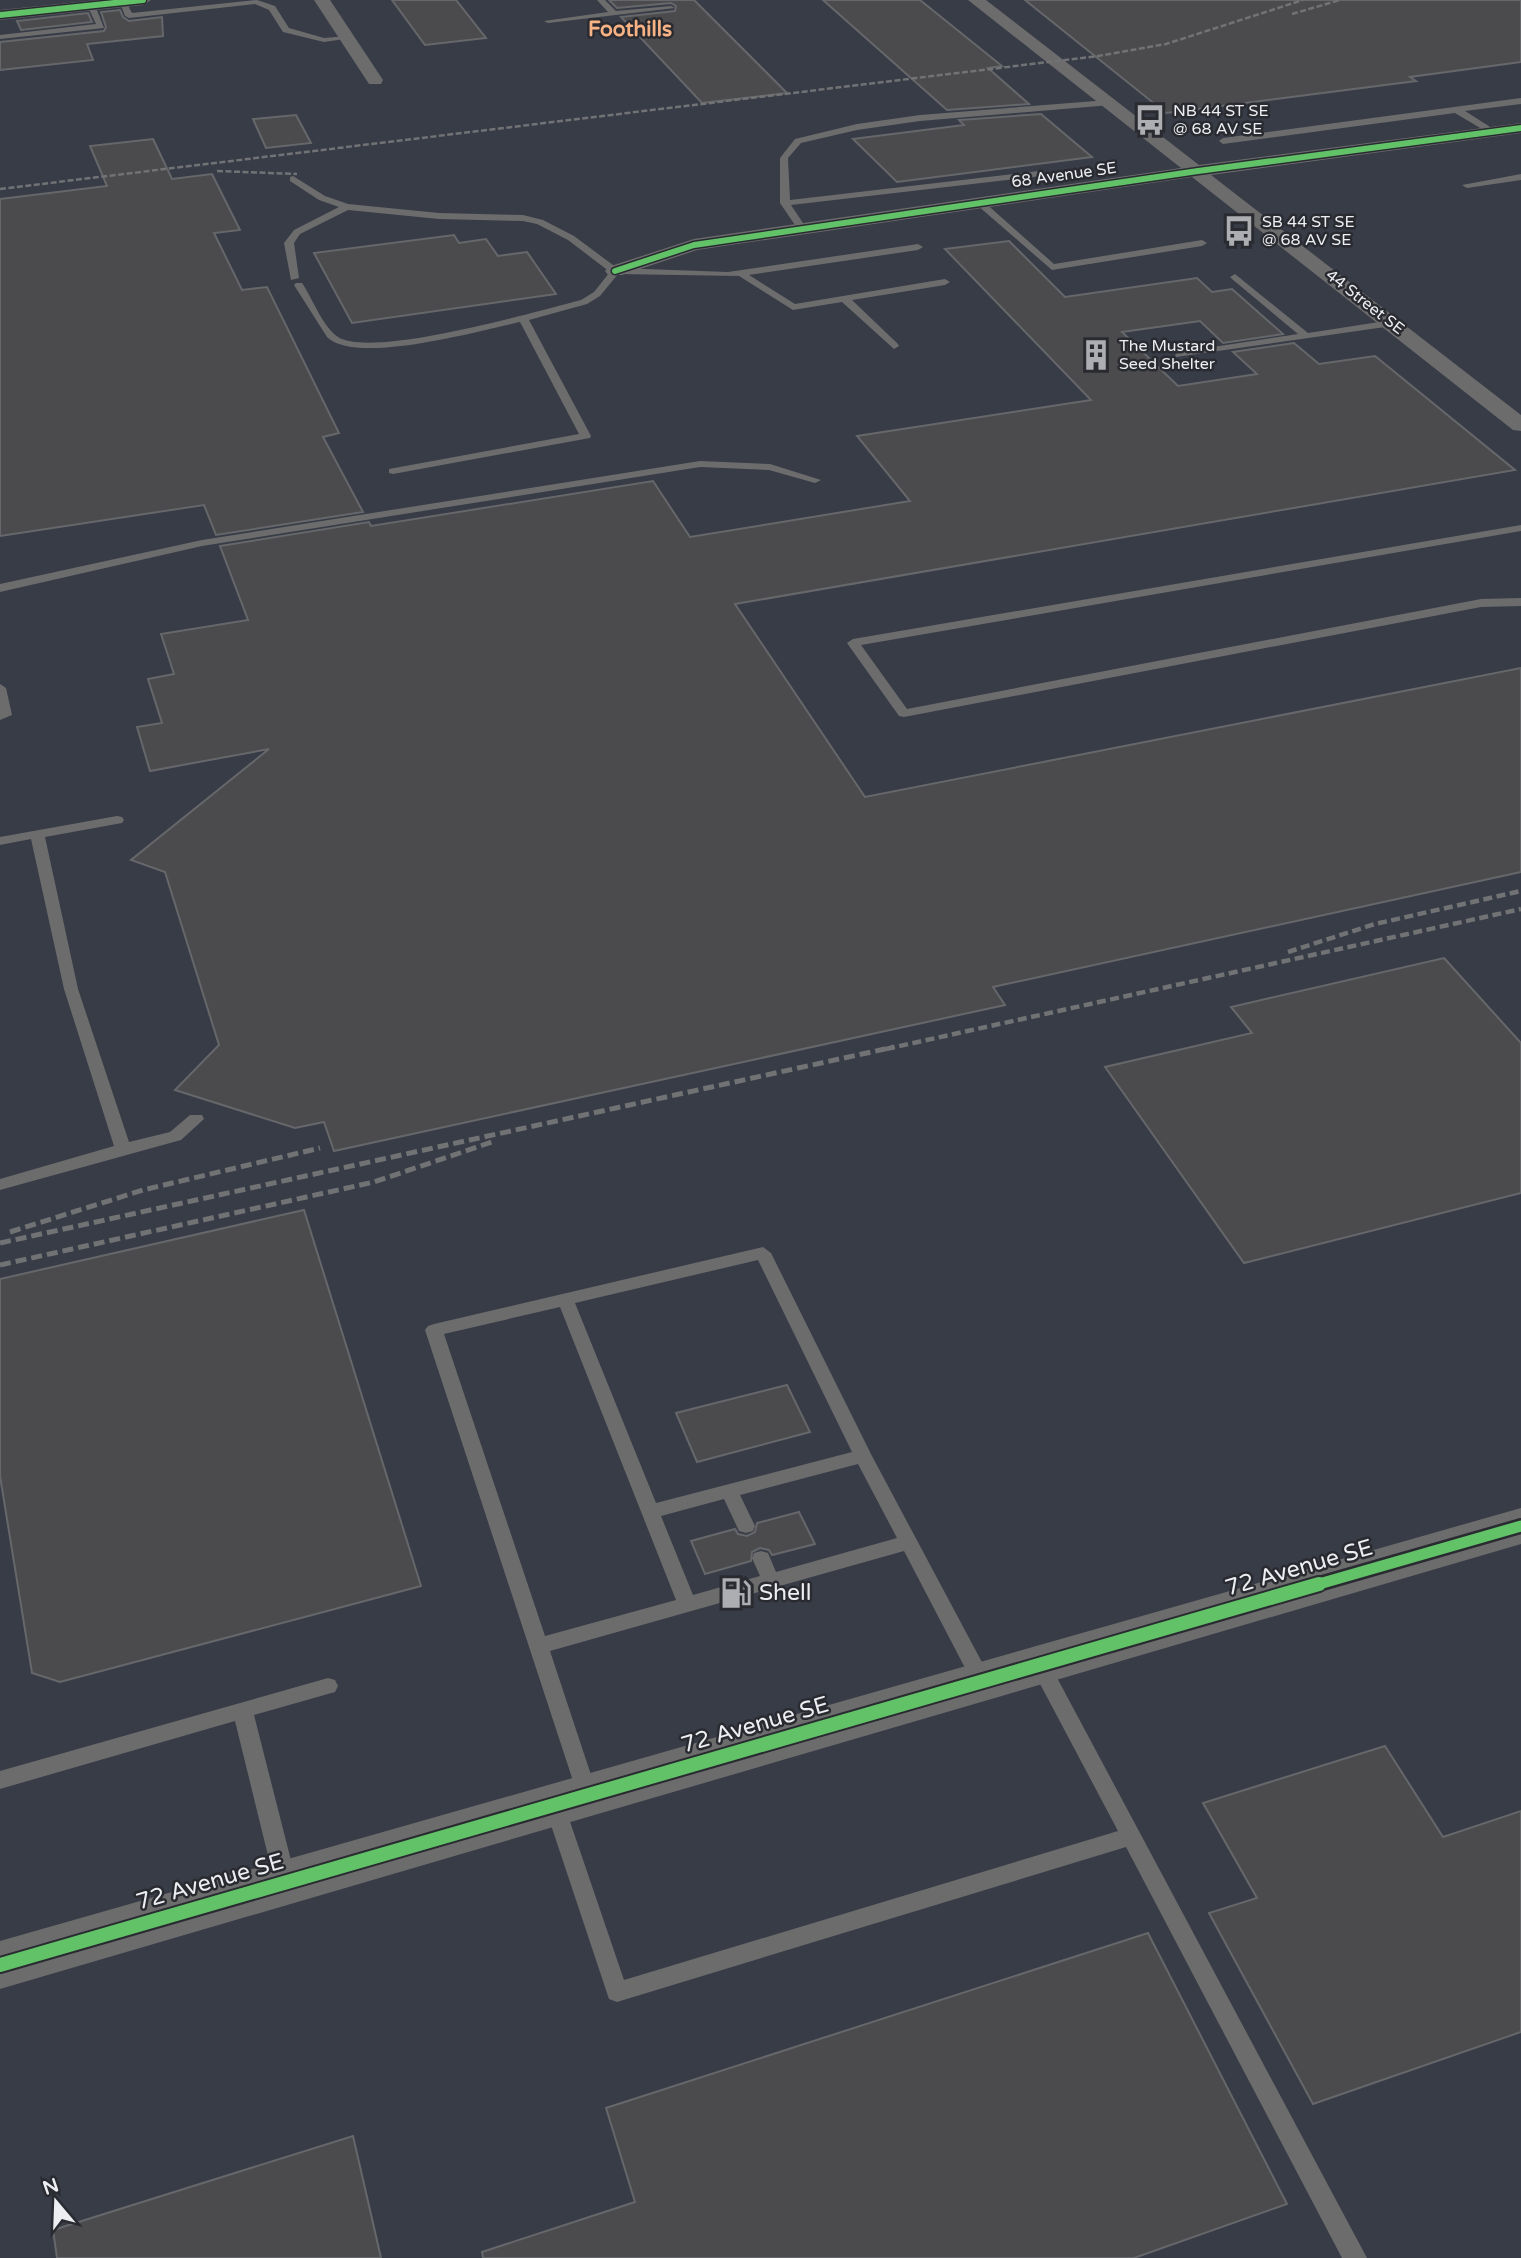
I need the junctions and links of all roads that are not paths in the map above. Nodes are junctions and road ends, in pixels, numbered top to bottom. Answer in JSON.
{"nodes":[{"id":1,"x":143,"y":0,"type":"edge"},
{"id":2,"x":322,"y":0,"type":"edge"},
{"id":3,"x":601,"y":0,"type":"edge"},
{"id":4,"x":976,"y":0,"type":"edge"},
{"id":5,"x":122,"y":2,"type":"junction"},
{"id":6,"x":221,"y":3,"type":"edge"},
{"id":7,"x":91,"y":5,"type":"junction"},
{"id":8,"x":671,"y":8,"type":"dead end"},
{"id":9,"x":614,"y":14,"type":"junction"},
{"id":10,"x":0,"y":15,"type":"edge"},
{"id":11,"x":548,"y":21,"type":"dead end"},
{"id":12,"x":0,"y":37,"type":"edge"},
{"id":13,"x":347,"y":38,"type":"junction"},
{"id":14,"x":375,"y":80,"type":"dead end"},
{"id":15,"x":1521,"y":102,"type":"edge"},
{"id":16,"x":1108,"y":103,"type":"junction"},
{"id":17,"x":1457,"y":110,"type":"junction"},
{"id":18,"x":1521,"y":128,"type":"edge"},
{"id":19,"x":1492,"y":132,"type":"junction"},
{"id":20,"x":1223,"y":141,"type":"dead end"},
{"id":21,"x":1198,"y":171,"type":"junction"},
{"id":22,"x":1039,"y":174,"type":"dead end"},
{"id":23,"x":1521,"y":177,"type":"edge"},
{"id":24,"x":293,"y":179,"type":"dead end"},
{"id":25,"x":1467,"y":186,"type":"dead end"},
{"id":26,"x":785,"y":203,"type":"junction"},
{"id":27,"x":980,"y":203,"type":"junction"},
{"id":28,"x":347,"y":207,"type":"junction"},
{"id":29,"x":802,"y":229,"type":"junction"},
{"id":30,"x":1202,"y":243,"type":"dead end"},
{"id":31,"x":918,"y":247,"type":"dead end"},
{"id":32,"x":615,"y":271,"type":"junction"},
{"id":33,"x":740,"y":273,"type":"junction"},
{"id":34,"x":1235,"y":277,"type":"dead end"},
{"id":35,"x":945,"y":282,"type":"dead end"},
{"id":36,"x":845,"y":299,"type":"junction"},
{"id":37,"x":523,"y":318,"type":"junction"},
{"id":38,"x":1392,"y":323,"type":"junction"},
{"id":39,"x":1306,"y":336,"type":"junction"},
{"id":40,"x":894,"y":346,"type":"dead end"},
{"id":41,"x":1180,"y":355,"type":"dead end"},
{"id":42,"x":1521,"y":425,"type":"edge"},
{"id":43,"x":393,"y":471,"type":"dead end"},
{"id":44,"x":815,"y":480,"type":"dead end"},
{"id":45,"x":1521,"y":528,"type":"edge"},
{"id":46,"x":0,"y":588,"type":"edge"},
{"id":47,"x":1521,"y":602,"type":"edge"},
{"id":48,"x":0,"y":688,"type":"edge"},
{"id":49,"x":0,"y":716,"type":"edge"},
{"id":50,"x":117,"y":820,"type":"dead end"},
{"id":51,"x":37,"y":834,"type":"junction"},
{"id":52,"x":0,"y":841,"type":"edge"},
{"id":53,"x":196,"y":1119,"type":"dead end"},
{"id":54,"x":123,"y":1149,"type":"junction"},
{"id":55,"x":0,"y":1185,"type":"edge"},
{"id":56,"x":565,"y":1299,"type":"junction"},
{"id":57,"x":863,"y":1456,"type":"junction"},
{"id":58,"x":729,"y":1490,"type":"junction"},
{"id":59,"x":649,"y":1512,"type":"junction"},
{"id":60,"x":746,"y":1526,"type":"dead end"},
{"id":61,"x":1521,"y":1526,"type":"edge"},
{"id":62,"x":908,"y":1542,"type":"junction"},
{"id":63,"x":761,"y":1558,"type":"dead end"},
{"id":64,"x":771,"y":1581,"type":"junction"},
{"id":65,"x":687,"y":1604,"type":"junction"},
{"id":66,"x":539,"y":1646,"type":"junction"},
{"id":67,"x":1040,"y":1665,"type":"junction"},
{"id":68,"x":982,"y":1681,"type":"junction"},
{"id":69,"x":328,"y":1686,"type":"dead end"},
{"id":70,"x":243,"y":1711,"type":"junction"},
{"id":71,"x":0,"y":1780,"type":"edge"},
{"id":72,"x":571,"y":1800,"type":"junction"},
{"id":73,"x":1131,"y":1836,"type":"junction"},
{"id":74,"x":286,"y":1882,"type":"junction"},
{"id":75,"x":0,"y":1965,"type":"edge"},
{"id":76,"x":1355,"y":2258,"type":"edge"}],
"edges":[{"from":1,"to":5,"type":"street"},
{"from":2,"to":13,"type":"street"},
{"from":3,"to":9,"type":"lane"},
{"from":4,"to":16,"type":"street","name":"44 Street SE"},
{"from":5,"to":6,"type":"lane"},
{"from":5,"to":7,"type":"street"},
{"from":6,"to":13,"type":"lane"},
{"from":7,"to":10,"type":"street"},
{"from":7,"to":12,"type":"lane"},
{"from":8,"to":9,"type":"lane"},
{"from":9,"to":11,"type":"lane"},
{"from":13,"to":14,"type":"street"},
{"from":15,"to":17,"type":"lane"},
{"from":16,"to":21,"type":"street","name":"44 Street SE"},
{"from":16,"to":26,"type":"lane"},
{"from":17,"to":19,"type":"lane"},
{"from":17,"to":20,"type":"lane"},
{"from":18,"to":19,"type":"street","name":"68 Avenue SE"},
{"from":19,"to":21,"type":"street","name":"68 Avenue SE"},
{"from":21,"to":27,"type":"street","name":"68 Avenue SE"},
{"from":21,"to":38,"type":"street","name":"44 Street SE"},
{"from":22,"to":26,"type":"lane"},
{"from":23,"to":25,"type":"lane"},
{"from":24,"to":28,"type":"lane"},
{"from":26,"to":29,"type":"lane"},
{"from":27,"to":29,"type":"street","name":"68 Avenue SE"},
{"from":27,"to":30,"type":"lane"},
{"from":28,"to":32,"type":"lane"},
{"from":28,"to":37,"type":"lane"},
{"from":29,"to":32,"type":"street","name":"68 Avenue SE"},
{"from":31,"to":33,"type":"lane"},
{"from":32,"to":33,"type":"lane"},
{"from":32,"to":37,"type":"lane"},
{"from":33,"to":36,"type":"lane"},
{"from":34,"to":39,"type":"lane"},
{"from":35,"to":36,"type":"lane"},
{"from":36,"to":40,"type":"lane"},
{"from":37,"to":43,"type":"lane"},
{"from":38,"to":39,"type":"lane"},
{"from":38,"to":42,"type":"street","name":"44 Street SE"},
{"from":39,"to":41,"type":"lane"},
{"from":44,"to":46,"type":"lane"},
{"from":45,"to":47,"type":"lane"},
{"from":48,"to":49,"type":"lane"},
{"from":50,"to":51,"type":"lane"},
{"from":51,"to":52,"type":"lane"},
{"from":51,"to":54,"type":"lane"},
{"from":53,"to":54,"type":"lane"},
{"from":54,"to":55,"type":"lane"},
{"from":56,"to":57,"type":"lane"},
{"from":56,"to":59,"type":"lane"},
{"from":56,"to":66,"type":"lane"},
{"from":57,"to":58,"type":"lane"},
{"from":57,"to":62,"type":"lane"},
{"from":58,"to":59,"type":"lane"},
{"from":58,"to":60,"type":"lane"},
{"from":59,"to":65,"type":"lane"},
{"from":61,"to":67,"type":"street","name":"72 Avenue SE"},
{"from":62,"to":64,"type":"lane"},
{"from":62,"to":68,"type":"lane"},
{"from":63,"to":64,"type":"lane"},
{"from":64,"to":65,"type":"lane"},
{"from":65,"to":66,"type":"lane"},
{"from":66,"to":72,"type":"lane"},
{"from":67,"to":68,"type":"street","name":"72 Avenue SE"},
{"from":67,"to":73,"type":"lane"},
{"from":68,"to":72,"type":"street","name":"72 Avenue SE"},
{"from":69,"to":70,"type":"lane"},
{"from":70,"to":71,"type":"lane"},
{"from":70,"to":74,"type":"lane"},
{"from":72,"to":73,"type":"lane"},
{"from":72,"to":74,"type":"street","name":"72 Avenue SE"},
{"from":73,"to":76,"type":"lane"},
{"from":74,"to":75,"type":"street","name":"72 Avenue SE"}]}
